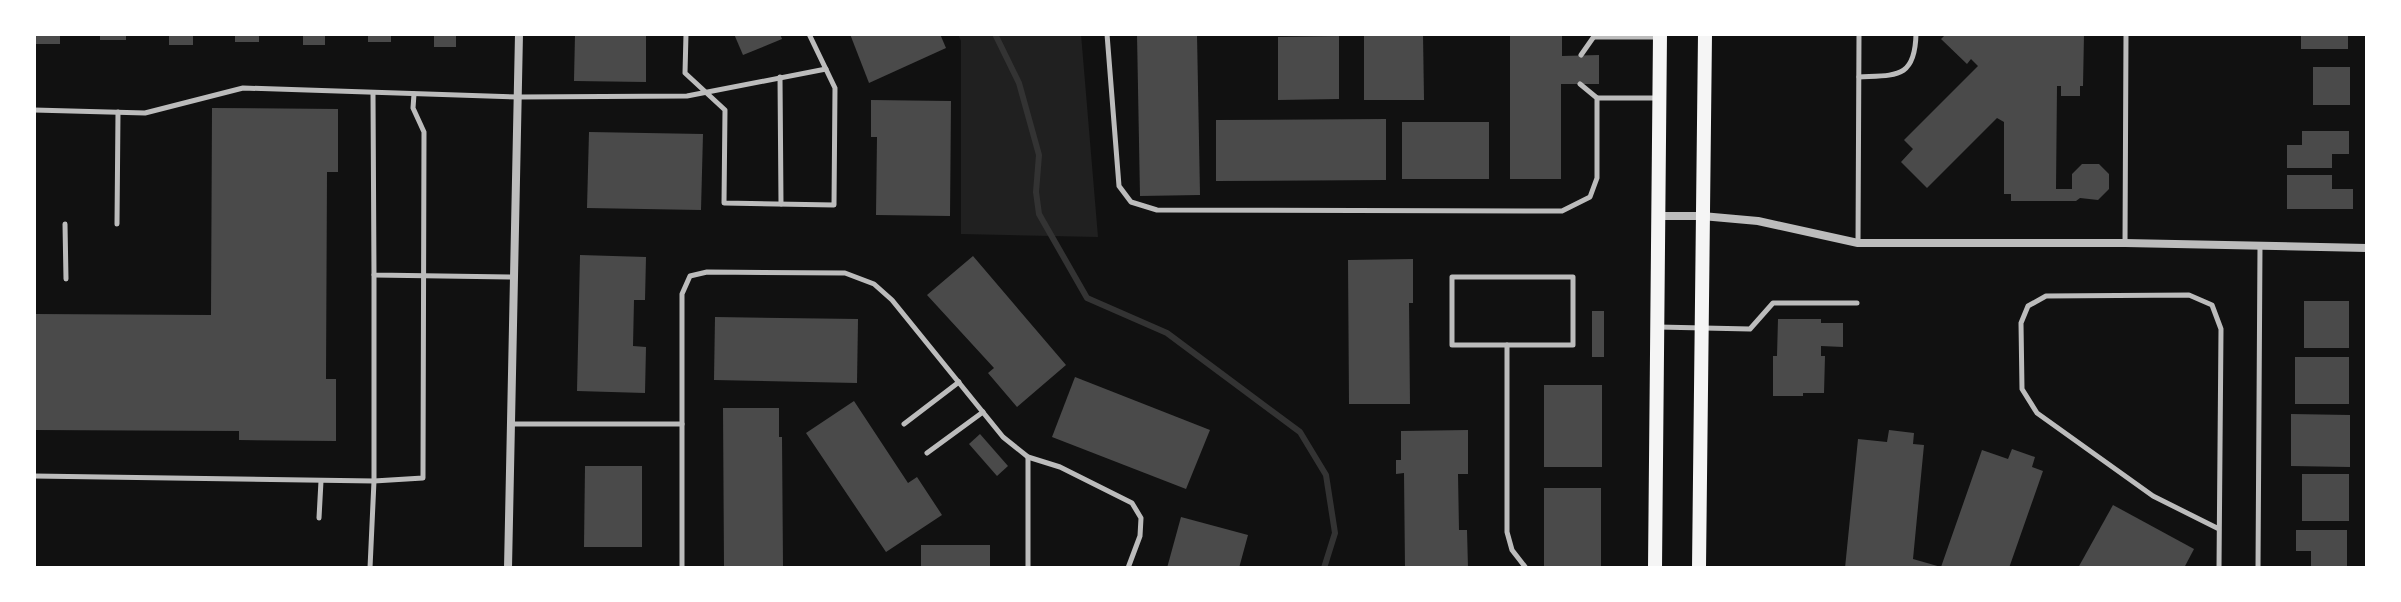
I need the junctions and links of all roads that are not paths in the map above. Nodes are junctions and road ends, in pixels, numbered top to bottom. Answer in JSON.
{"nodes":[{"id":1,"x":519,"y":34,"type":"edge"},
{"id":2,"x":686,"y":34,"type":"edge"},
{"id":3,"x":809,"y":34,"type":"edge"},
{"id":4,"x":1107,"y":34,"type":"edge"},
{"id":5,"x":1705,"y":34,"type":"edge"},
{"id":6,"x":1859,"y":34,"type":"edge"},
{"id":7,"x":1916,"y":34,"type":"edge"},
{"id":8,"x":2126,"y":34,"type":"edge"},
{"id":9,"x":1595,"y":36,"type":"edge"},
{"id":10,"x":1660,"y":36,"type":"edge"},
{"id":11,"x":1581,"y":55,"type":"dead end"},
{"id":12,"x":826,"y":69,"type":"junction"},
{"id":13,"x":780,"y":77,"type":"junction"},
{"id":14,"x":1859,"y":77,"type":"junction"},
{"id":15,"x":1580,"y":84,"type":"dead end"},
{"id":16,"x":373,"y":93,"type":"junction"},
{"id":17,"x":707,"y":93,"type":"junction"},
{"id":18,"x":414,"y":94,"type":"junction"},
{"id":19,"x":519,"y":97,"type":"junction"},
{"id":20,"x":1597,"y":98,"type":"junction"},
{"id":21,"x":1659,"y":98,"type":"junction"},
{"id":22,"x":34,"y":110,"type":"edge"},
{"id":23,"x":118,"y":112,"type":"junction"},
{"id":24,"x":781,"y":204,"type":"junction"},
{"id":25,"x":1658,"y":216,"type":"junction"},
{"id":26,"x":1702,"y":216,"type":"junction"},
{"id":27,"x":65,"y":224,"type":"dead end"},
{"id":28,"x":117,"y":224,"type":"dead end"},
{"id":29,"x":1858,"y":243,"type":"junction"},
{"id":30,"x":2125,"y":243,"type":"junction"},
{"id":31,"x":2260,"y":246,"type":"junction"},
{"id":32,"x":2367,"y":248,"type":"edge"},
{"id":33,"x":374,"y":275,"type":"junction"},
{"id":34,"x":425,"y":276,"type":"junction"},
{"id":35,"x":515,"y":277,"type":"junction"},
{"id":36,"x":66,"y":279,"type":"dead end"},
{"id":37,"x":1857,"y":303,"type":"dead end"},
{"id":38,"x":1657,"y":327,"type":"junction"},
{"id":39,"x":1703,"y":328,"type":"junction"},
{"id":40,"x":1507,"y":345,"type":"junction"},
{"id":41,"x":959,"y":382,"type":"junction"},
{"id":42,"x":983,"y":412,"type":"junction"},
{"id":43,"x":510,"y":424,"type":"junction"},
{"id":44,"x":682,"y":424,"type":"junction"},
{"id":45,"x":904,"y":424,"type":"dead end"},
{"id":46,"x":927,"y":453,"type":"dead end"},
{"id":47,"x":1028,"y":457,"type":"junction"},
{"id":48,"x":34,"y":476,"type":"edge"},
{"id":49,"x":321,"y":481,"type":"junction"},
{"id":50,"x":374,"y":481,"type":"junction"},
{"id":51,"x":319,"y":518,"type":"dead end"},
{"id":52,"x":2219,"y":529,"type":"junction"},
{"id":53,"x":370,"y":568,"type":"edge"},
{"id":54,"x":508,"y":568,"type":"edge"},
{"id":55,"x":682,"y":568,"type":"edge"},
{"id":56,"x":1028,"y":568,"type":"edge"},
{"id":57,"x":1128,"y":568,"type":"edge"},
{"id":58,"x":1526,"y":568,"type":"edge"},
{"id":59,"x":1655,"y":568,"type":"edge"},
{"id":60,"x":1699,"y":568,"type":"edge"},
{"id":61,"x":2219,"y":568,"type":"edge"},
{"id":62,"x":2258,"y":568,"type":"edge"}],
"edges":[{"from":1,"to":19,"type":"street"},
{"from":2,"to":17,"type":"lane"},
{"from":3,"to":12,"type":"lane"},
{"from":4,"to":20,"type":"lane"},
{"from":5,"to":26,"type":"main road"},
{"from":6,"to":14,"type":"lane"},
{"from":7,"to":14,"type":"lane"},
{"from":8,"to":30,"type":"lane"},
{"from":9,"to":10,"type":"lane"},
{"from":9,"to":11,"type":"lane"},
{"from":10,"to":21,"type":"main road"},
{"from":12,"to":13,"type":"lane"},
{"from":12,"to":24,"type":"lane"},
{"from":13,"to":17,"type":"lane"},
{"from":13,"to":24,"type":"lane"},
{"from":14,"to":29,"type":"lane"},
{"from":15,"to":20,"type":"lane"},
{"from":16,"to":18,"type":"lane"},
{"from":16,"to":23,"type":"lane"},
{"from":16,"to":33,"type":"lane"},
{"from":17,"to":19,"type":"lane"},
{"from":17,"to":24,"type":"lane"},
{"from":18,"to":19,"type":"lane"},
{"from":18,"to":34,"type":"lane"},
{"from":19,"to":35,"type":"street"},
{"from":20,"to":21,"type":"lane"},
{"from":21,"to":25,"type":"main road"},
{"from":22,"to":23,"type":"lane"},
{"from":23,"to":28,"type":"lane"},
{"from":25,"to":26,"type":"street"},
{"from":25,"to":38,"type":"main road"},
{"from":26,"to":29,"type":"street"},
{"from":26,"to":39,"type":"main road"},
{"from":27,"to":36,"type":"lane"},
{"from":29,"to":30,"type":"street"},
{"from":30,"to":31,"type":"street"},
{"from":31,"to":32,"type":"street"},
{"from":31,"to":62,"type":"lane"},
{"from":33,"to":34,"type":"lane"},
{"from":33,"to":50,"type":"lane"},
{"from":34,"to":35,"type":"lane"},
{"from":34,"to":50,"type":"lane"},
{"from":35,"to":43,"type":"street"},
{"from":37,"to":39,"type":"lane"},
{"from":38,"to":39,"type":"lane"},
{"from":38,"to":59,"type":"main road"},
{"from":39,"to":60,"type":"main road"},
{"from":40,"to":40,"type":"lane"},
{"from":40,"to":58,"type":"lane"},
{"from":41,"to":42,"type":"lane"},
{"from":41,"to":44,"type":"lane"},
{"from":41,"to":45,"type":"lane"},
{"from":42,"to":46,"type":"lane"},
{"from":42,"to":47,"type":"lane"},
{"from":43,"to":44,"type":"lane"},
{"from":43,"to":54,"type":"street"},
{"from":44,"to":55,"type":"lane"},
{"from":47,"to":56,"type":"lane"},
{"from":47,"to":57,"type":"lane"},
{"from":48,"to":49,"type":"lane"},
{"from":49,"to":50,"type":"lane"},
{"from":49,"to":51,"type":"lane"},
{"from":50,"to":53,"type":"lane"},
{"from":52,"to":52,"type":"lane"},
{"from":52,"to":61,"type":"lane"}]}
